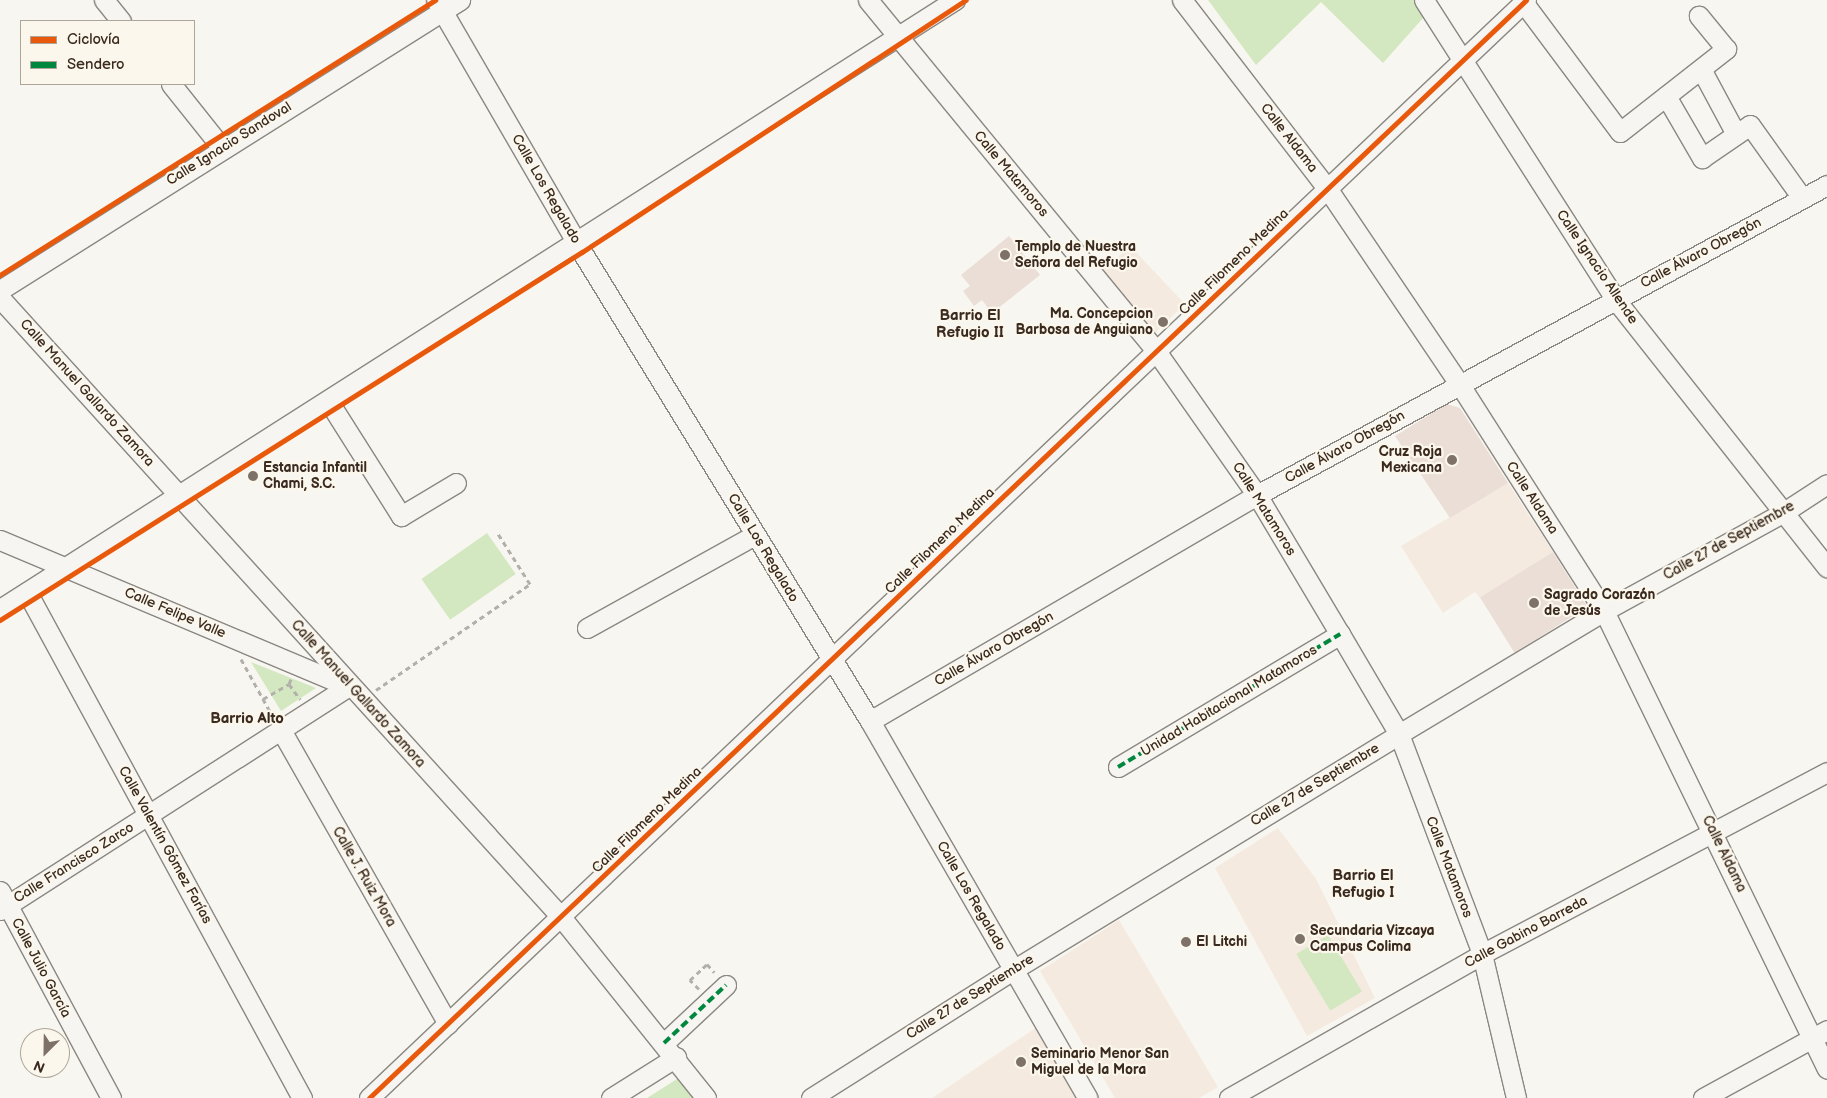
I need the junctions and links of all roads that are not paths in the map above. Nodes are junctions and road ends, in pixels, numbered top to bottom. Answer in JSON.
{"nodes":[{"id":1,"x":104,"y":0,"type":"edge"},
{"id":2,"x":460,"y":0,"type":"edge"},
{"id":3,"x":868,"y":0,"type":"edge"},
{"id":4,"x":955,"y":0,"type":"edge"},
{"id":5,"x":1182,"y":0,"type":"edge"},
{"id":6,"x":1424,"y":0,"type":"edge"},
{"id":7,"x":1524,"y":1,"type":"edge"},
{"id":8,"x":440,"y":5,"type":"edge"},
{"id":9,"x":1699,"y":16,"type":"dead end"},
{"id":10,"x":120,"y":20,"type":"edge"},
{"id":11,"x":897,"y":37,"type":"junction"},
{"id":12,"x":1462,"y":60,"type":"junction"},
{"id":13,"x":1701,"y":69,"type":"junction"},
{"id":14,"x":172,"y":85,"type":"edge"},
{"id":15,"x":1666,"y":96,"type":"junction"},
{"id":16,"x":1736,"y":134,"type":"junction"},
{"id":17,"x":222,"y":148,"type":"junction"},
{"id":18,"x":1827,"y":185,"type":"edge"},
{"id":19,"x":1328,"y":188,"type":"junction"},
{"id":20,"x":1802,"y":198,"type":"junction"},
{"id":21,"x":576,"y":242,"type":"junction"},
{"id":22,"x":0,"y":290,"type":"edge"},
{"id":23,"x":0,"y":298,"type":"edge"},
{"id":24,"x":1615,"y":299,"type":"junction"},
{"id":25,"x":1156,"y":351,"type":"junction"},
{"id":26,"x":1460,"y":385,"type":"junction"},
{"id":27,"x":329,"y":402,"type":"junction"},
{"id":28,"x":456,"y":483,"type":"dead end"},
{"id":29,"x":1827,"y":484,"type":"edge"},
{"id":30,"x":179,"y":494,"type":"junction"},
{"id":31,"x":1257,"y":495,"type":"junction"},
{"id":32,"x":1784,"y":512,"type":"junction"},
{"id":33,"x":755,"y":535,"type":"junction"},
{"id":34,"x":0,"y":540,"type":"edge"},
{"id":35,"x":1827,"y":567,"type":"edge"},
{"id":36,"x":64,"y":568,"type":"junction"},
{"id":37,"x":27,"y":592,"type":"junction"},
{"id":38,"x":0,"y":609,"type":"edge"},
{"id":39,"x":1604,"y":611,"type":"junction"},
{"id":40,"x":587,"y":628,"type":"dead end"},
{"id":41,"x":1340,"y":634,"type":"junction"},
{"id":42,"x":832,"y":660,"type":"junction"},
{"id":43,"x":355,"y":693,"type":"junction"},
{"id":44,"x":870,"y":721,"type":"junction"},
{"id":45,"x":281,"y":730,"type":"junction"},
{"id":46,"x":1399,"y":734,"type":"junction"},
{"id":47,"x":1118,"y":767,"type":"dead end"},
{"id":48,"x":1827,"y":772,"type":"edge"},
{"id":49,"x":148,"y":816,"type":"junction"},
{"id":50,"x":1715,"y":834,"type":"junction"},
{"id":51,"x":2,"y":902,"type":"edge"},
{"id":52,"x":561,"y":917,"type":"junction"},
{"id":53,"x":1482,"y":954,"type":"junction"},
{"id":54,"x":1012,"y":970,"type":"junction"},
{"id":55,"x":726,"y":985,"type":"dead end"},
{"id":56,"x":448,"y":1024,"type":"junction"},
{"id":57,"x":1820,"y":1034,"type":"edge"},
{"id":58,"x":670,"y":1050,"type":"junction"},
{"id":59,"x":1827,"y":1069,"type":"edge"},
{"id":60,"x":111,"y":1098,"type":"edge"},
{"id":61,"x":302,"y":1098,"type":"edge"},
{"id":62,"x":369,"y":1098,"type":"edge"},
{"id":63,"x":611,"y":1098,"type":"edge"},
{"id":64,"x":706,"y":1098,"type":"edge"},
{"id":65,"x":810,"y":1098,"type":"edge"},
{"id":66,"x":1088,"y":1098,"type":"edge"},
{"id":67,"x":1229,"y":1098,"type":"edge"},
{"id":68,"x":1516,"y":1098,"type":"edge"},
{"id":69,"x":1703,"y":1098,"type":"edge"}],
"edges":[{"from":1,"to":10,"type":"street"},
{"from":2,"to":8,"type":"street","name":"Calle Ignacio Sandoval"},
{"from":3,"to":11,"type":"street","name":"Calle Matamoros"},
{"from":4,"to":11,"type":"street"},
{"from":5,"to":19,"type":"street","name":"Calle Aldama"},
{"from":6,"to":12,"type":"street","name":"Calle Ignacio Allende"},
{"from":7,"to":12,"type":"street","name":"Calle Filomeno Medina"},
{"from":7,"to":15,"type":"street"},
{"from":8,"to":17,"type":"street","name":"Calle Ignacio Sandoval"},
{"from":8,"to":21,"type":"street","name":"Calle Los Regalado"},
{"from":9,"to":13,"type":"street"},
{"from":11,"to":21,"type":"street"},
{"from":11,"to":25,"type":"street","name":"Calle Matamoros"},
{"from":12,"to":19,"type":"street","name":"Calle Filomeno Medina"},
{"from":12,"to":24,"type":"street","name":"Calle Ignacio Allende"},
{"from":13,"to":15,"type":"street"},
{"from":13,"to":16,"type":"street"},
{"from":14,"to":17,"type":"street"},
{"from":15,"to":16,"type":"street"},
{"from":16,"to":20,"type":"street"},
{"from":17,"to":22,"type":"street","name":"Calle Ignacio Sandoval"},
{"from":18,"to":20,"type":"street","name":"Calle Álvaro Obregón"},
{"from":19,"to":25,"type":"street","name":"Calle Filomeno Medina"},
{"from":19,"to":26,"type":"street","name":"Calle Aldama"},
{"from":20,"to":24,"type":"street","name":"Calle Álvaro Obregón"},
{"from":21,"to":27,"type":"street"},
{"from":21,"to":33,"type":"street","name":"Calle Los Regalado"},
{"from":23,"to":30,"type":"street","name":"Calle Manuel Gallardo Zamora"},
{"from":24,"to":26,"type":"street","name":"Calle Álvaro Obregón"},
{"from":24,"to":32,"type":"street","name":"Calle Ignacio Allende"},
{"from":25,"to":31,"type":"street","name":"Calle Matamoros"},
{"from":25,"to":42,"type":"street","name":"Calle Filomeno Medina"},
{"from":26,"to":31,"type":"street","name":"Calle Álvaro Obregón"},
{"from":26,"to":39,"type":"street","name":"Calle Aldama"},
{"from":27,"to":28,"type":"street"},
{"from":27,"to":30,"type":"street"},
{"from":29,"to":32,"type":"street","name":"Calle 27 de Septiembre"},
{"from":30,"to":36,"type":"street"},
{"from":30,"to":43,"type":"street","name":"Calle Manuel Gallardo Zamora"},
{"from":31,"to":41,"type":"street","name":"Calle Matamoros"},
{"from":31,"to":44,"type":"street","name":"Calle Álvaro Obregón"},
{"from":32,"to":35,"type":"street","name":"Calle Ignacio Allende"},
{"from":32,"to":39,"type":"street","name":"Calle 27 de Septiembre"},
{"from":33,"to":40,"type":"street"},
{"from":33,"to":42,"type":"street","name":"Calle Los Regalado"},
{"from":34,"to":36,"type":"street","name":"Calle Felipe Valle"},
{"from":36,"to":37,"type":"street"},
{"from":36,"to":43,"type":"street","name":"Calle Felipe Valle"},
{"from":37,"to":38,"type":"street"},
{"from":37,"to":49,"type":"street","name":"Calle Valentín Gómez Farías"},
{"from":39,"to":46,"type":"street","name":"Calle 27 de Septiembre"},
{"from":39,"to":50,"type":"street","name":"Calle Aldama"},
{"from":41,"to":46,"type":"street","name":"Calle Matamoros"},
{"from":41,"to":47,"type":"street","name":"Unidad Habitacional Matamoros"},
{"from":42,"to":44,"type":"street","name":"Calle Los Regalado"},
{"from":42,"to":52,"type":"street","name":"Calle Filomeno Medina"},
{"from":43,"to":45,"type":"street","name":"Calle Francisco Zarco"},
{"from":43,"to":52,"type":"street","name":"Calle Manuel Gallardo Zamora"},
{"from":44,"to":54,"type":"street","name":"Calle Los Regalado"},
{"from":45,"to":49,"type":"street","name":"Calle Francisco Zarco"},
{"from":45,"to":56,"type":"street","name":"Calle J. Ruiz Mora"},
{"from":46,"to":53,"type":"street","name":"Calle Matamoros"},
{"from":46,"to":54,"type":"street","name":"Calle 27 de Septiembre"},
{"from":48,"to":50,"type":"street","name":"Calle Gabino Barreda"},
{"from":49,"to":51,"type":"street","name":"Calle Francisco Zarco"},
{"from":49,"to":61,"type":"street","name":"Calle Valentín Gómez Farías"},
{"from":50,"to":53,"type":"street","name":"Calle Gabino Barreda"},
{"from":50,"to":57,"type":"street","name":"Calle Aldama"},
{"from":51,"to":60,"type":"street","name":"Calle Julio García"},
{"from":52,"to":56,"type":"street","name":"Calle Filomeno Medina"},
{"from":52,"to":58,"type":"street","name":"Calle Manuel Gallardo Zamora"},
{"from":53,"to":67,"type":"street","name":"Calle Gabino Barreda"},
{"from":53,"to":68,"type":"street","name":"Calle Matamoros"},
{"from":54,"to":65,"type":"street","name":"Calle 27 de Septiembre"},
{"from":54,"to":66,"type":"street","name":"Calle Los Regalado"},
{"from":55,"to":58,"type":"street"},
{"from":56,"to":62,"type":"street","name":"Calle Filomeno Medina"},
{"from":57,"to":59,"type":"street","name":"Calle Aldama"},
{"from":57,"to":69,"type":"street"},
{"from":58,"to":63,"type":"street"},
{"from":58,"to":64,"type":"street","name":"Calle Manuel Gallardo Zamora"}]}
